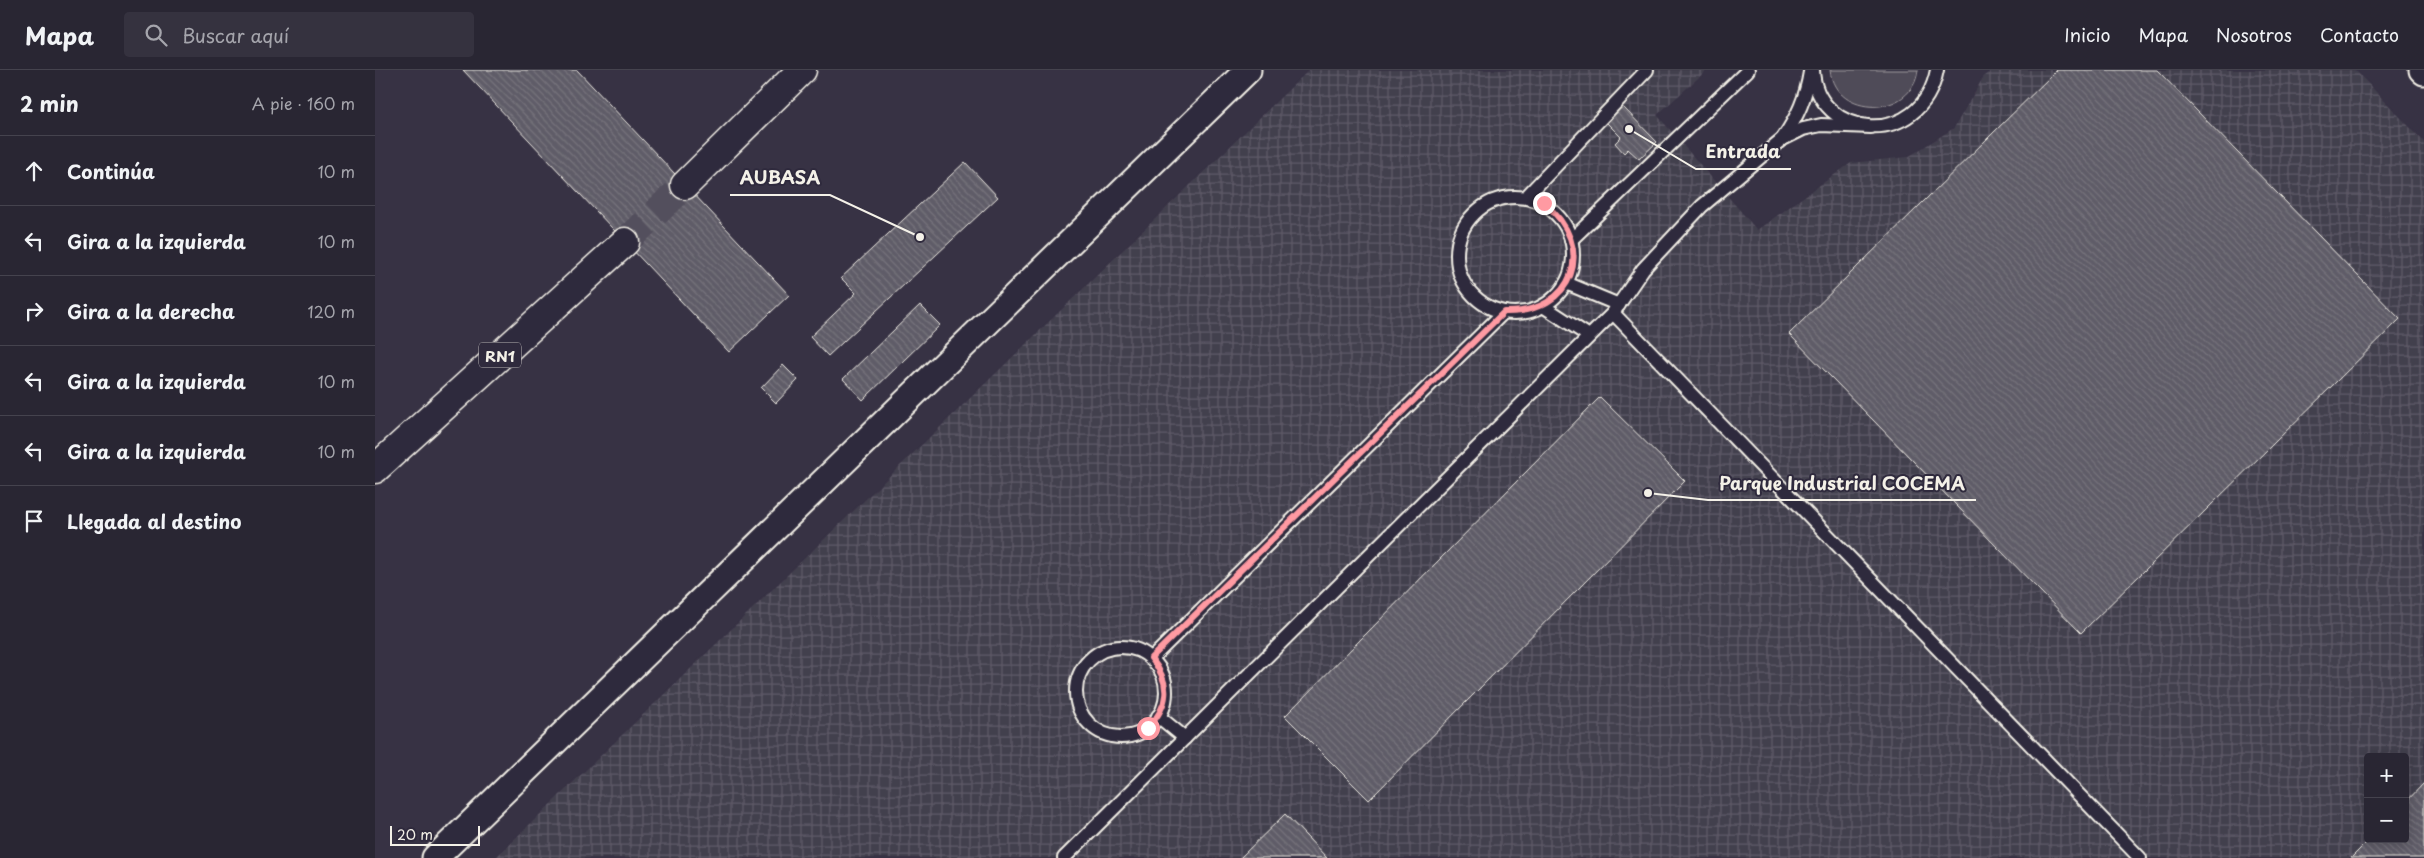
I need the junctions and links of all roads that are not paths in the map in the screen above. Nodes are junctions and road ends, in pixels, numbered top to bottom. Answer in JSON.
{"nodes":[{"id":1,"x":802,"y":70,"type":"edge"},
{"id":2,"x":1248,"y":70,"type":"edge"},
{"id":3,"x":1647,"y":70,"type":"edge"},
{"id":4,"x":1747,"y":70,"type":"edge"},
{"id":5,"x":1811,"y":70,"type":"edge"},
{"id":6,"x":1939,"y":70,"type":"edge"},
{"id":7,"x":1871,"y":127,"type":"junction"},
{"id":8,"x":1781,"y":140,"type":"junction"},
{"id":9,"x":685,"y":185,"type":"tunnel mouth"},
{"id":10,"x":1526,"y":197,"type":"junction"},
{"id":11,"x":1571,"y":240,"type":"junction"},
{"id":12,"x":625,"y":242,"type":"tunnel mouth"},
{"id":13,"x":1567,"y":283,"type":"junction"},
{"id":14,"x":1543,"y":306,"type":"junction"},
{"id":15,"x":1616,"y":309,"type":"junction"},
{"id":16,"x":1504,"y":312,"type":"junction"},
{"id":17,"x":1589,"y":336,"type":"junction"},
{"id":18,"x":375,"y":469,"type":"edge"},
{"id":19,"x":1151,"y":658,"type":"junction"},
{"id":20,"x":1159,"y":716,"type":"junction"},
{"id":21,"x":1185,"y":738,"type":"junction"},
{"id":22,"x":440,"y":854,"type":"edge"},
{"id":23,"x":1064,"y":858,"type":"edge"},
{"id":24,"x":2140,"y":858,"type":"edge"}],
"edges":[{"from":1,"to":9,"type":"highway"},
{"from":2,"to":22,"type":"street"},
{"from":3,"to":10,"type":"lane"},
{"from":4,"to":11,"type":"lane"},
{"from":5,"to":7,"type":"lane"},
{"from":5,"to":8,"type":"lane"},
{"from":6,"to":7,"type":"lane"},
{"from":7,"to":8,"type":"lane"},
{"from":8,"to":15,"type":"lane"},
{"from":10,"to":11,"type":"lane"},
{"from":10,"to":16,"type":"lane"},
{"from":11,"to":13,"type":"lane"},
{"from":12,"to":18,"type":"highway","number":"RN1"},
{"from":13,"to":14,"type":"lane"},
{"from":13,"to":15,"type":"lane"},
{"from":14,"to":16,"type":"lane"},
{"from":14,"to":17,"type":"lane"},
{"from":15,"to":17,"type":"lane"},
{"from":15,"to":24,"type":"lane"},
{"from":16,"to":19,"type":"lane"},
{"from":17,"to":21,"type":"lane"},
{"from":19,"to":20,"type":"lane"},
{"from":19,"to":20,"type":"lane"},
{"from":20,"to":21,"type":"lane"},
{"from":21,"to":23,"type":"lane"}]}
